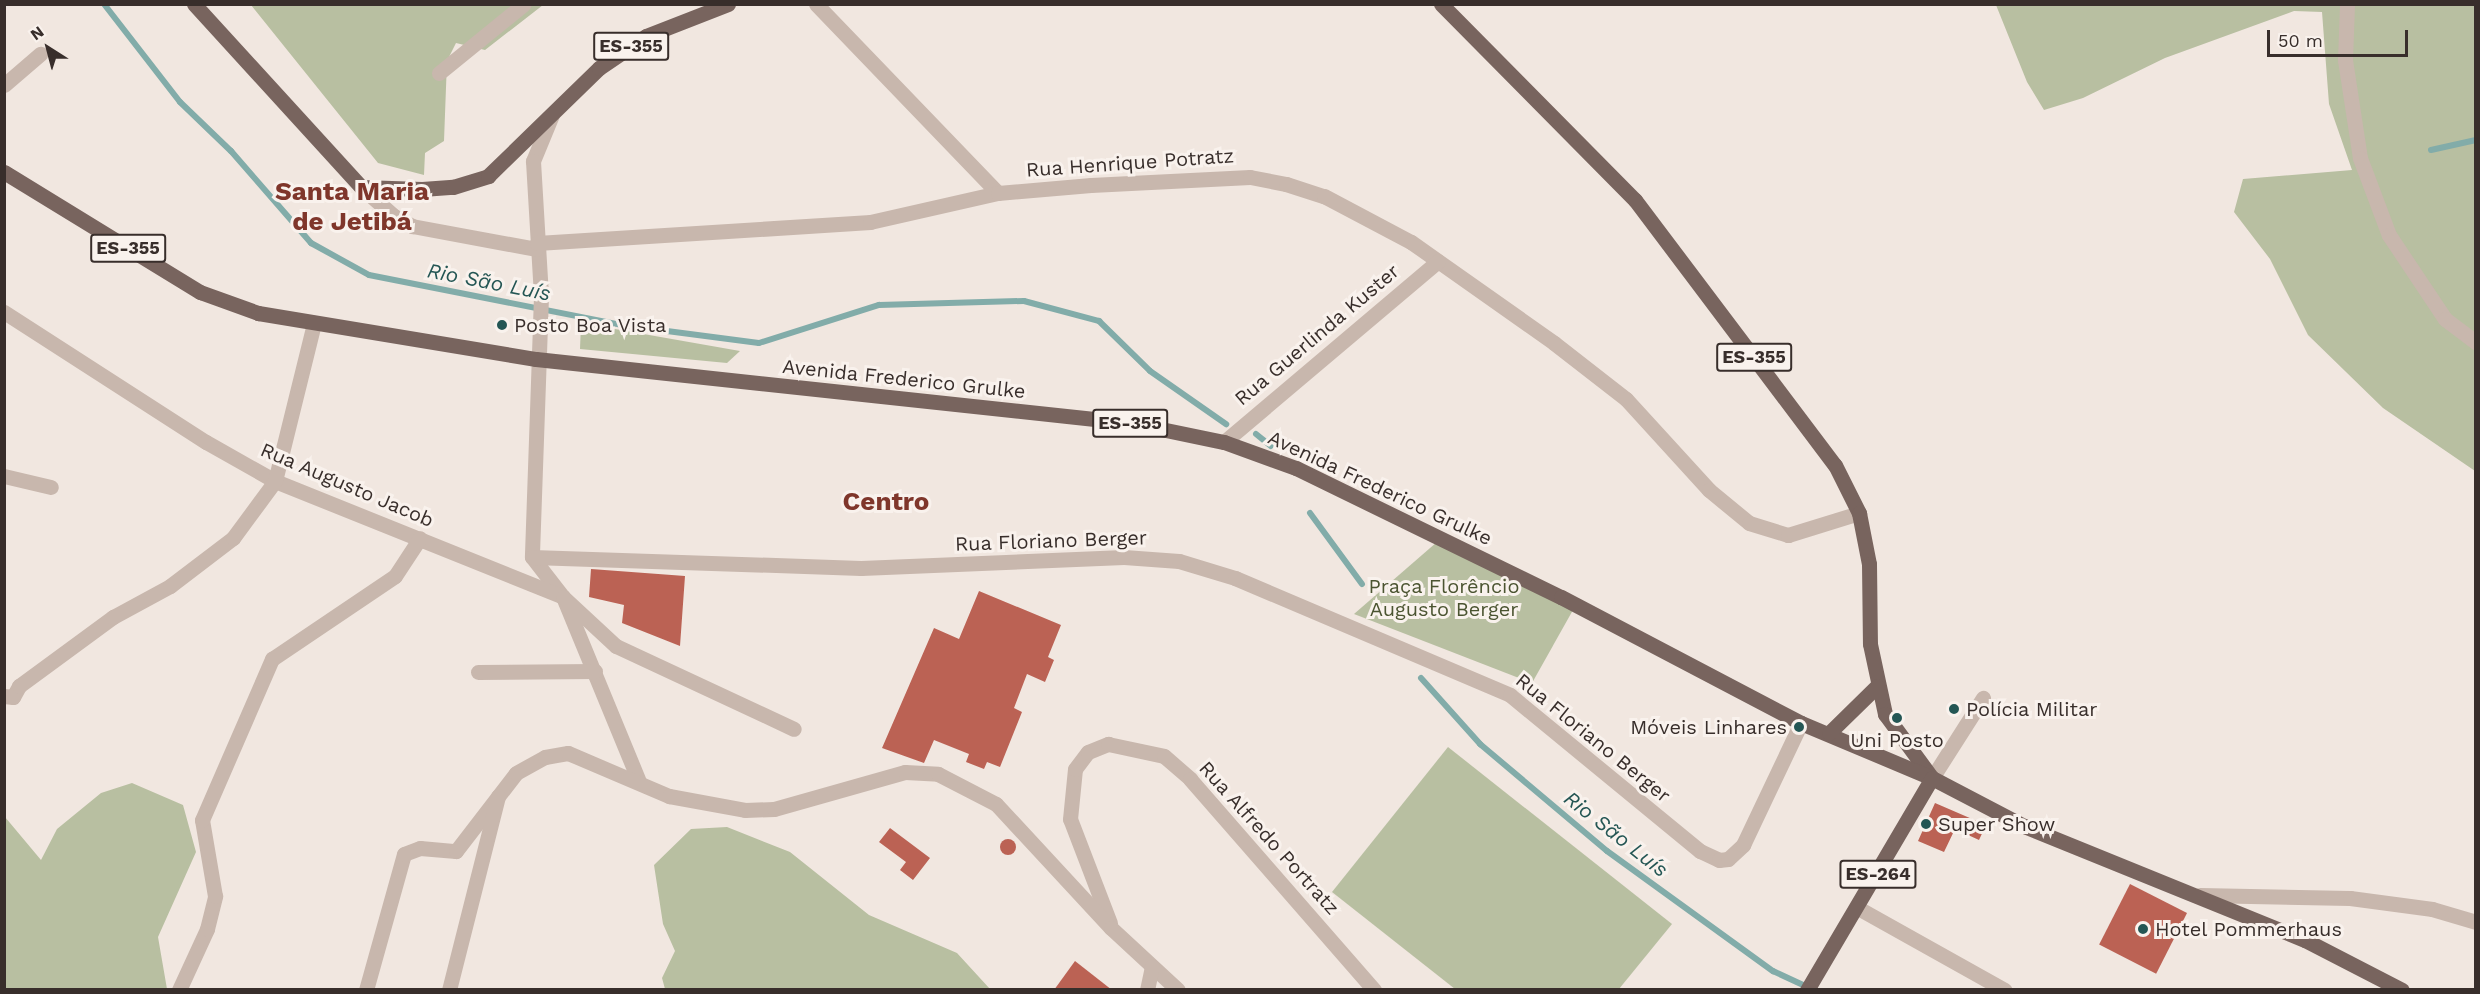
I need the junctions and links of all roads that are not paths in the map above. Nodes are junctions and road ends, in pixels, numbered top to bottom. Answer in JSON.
{"nodes":[{"id":1,"x":194,"y":4,"type":"edge"},
{"id":2,"x":524,"y":4,"type":"edge"},
{"id":3,"x":728,"y":4,"type":"edge"},
{"id":4,"x":816,"y":4,"type":"edge"},
{"id":5,"x":1441,"y":4,"type":"edge"},
{"id":6,"x":2347,"y":4,"type":"edge"},
{"id":7,"x":40,"y":54,"type":"dead end"},
{"id":8,"x":439,"y":73,"type":"dead end"},
{"id":9,"x":4,"y":86,"type":"edge"},
{"id":10,"x":552,"y":115,"type":"junction"},
{"id":11,"x":4,"y":172,"type":"edge"},
{"id":12,"x":361,"y":187,"type":"junction"},
{"id":13,"x":998,"y":193,"type":"junction"},
{"id":14,"x":537,"y":246,"type":"junction"},
{"id":15,"x":1438,"y":261,"type":"junction"},
{"id":16,"x":4,"y":312,"type":"edge"},
{"id":17,"x":314,"y":323,"type":"junction"},
{"id":18,"x":2475,"y":342,"type":"edge"},
{"id":19,"x":536,"y":359,"type":"junction"},
{"id":20,"x":1224,"y":442,"type":"junction"},
{"id":21,"x":4,"y":476,"type":"edge"},
{"id":22,"x":274,"y":481,"type":"junction"},
{"id":23,"x":51,"y":487,"type":"dead end"},
{"id":24,"x":1860,"y":513,"type":"junction"},
{"id":25,"x":420,"y":538,"type":"junction"},
{"id":26,"x":532,"y":557,"type":"junction"},
{"id":27,"x":563,"y":597,"type":"junction"},
{"id":28,"x":595,"y":671,"type":"junction"},
{"id":29,"x":478,"y":672,"type":"dead end"},
{"id":30,"x":1877,"y":686,"type":"junction"},
{"id":31,"x":4,"y":696,"type":"edge"},
{"id":32,"x":1983,"y":698,"type":"dead end"},
{"id":33,"x":1801,"y":723,"type":"junction"},
{"id":34,"x":794,"y":729,"type":"dead end"},
{"id":35,"x":1829,"y":733,"type":"junction"},
{"id":36,"x":1932,"y":778,"type":"junction"},
{"id":37,"x":639,"y":781,"type":"junction"},
{"id":38,"x":499,"y":790,"type":"junction"},
{"id":39,"x":2200,"y":895,"type":"junction"},
{"id":40,"x":1858,"y":908,"type":"junction"},
{"id":41,"x":2475,"y":921,"type":"edge"},
{"id":42,"x":1112,"y":928,"type":"junction"},
{"id":43,"x":1152,"y":967,"type":"junction"},
{"id":44,"x":179,"y":990,"type":"edge"},
{"id":45,"x":366,"y":990,"type":"edge"},
{"id":46,"x":449,"y":990,"type":"edge"},
{"id":47,"x":1147,"y":990,"type":"edge"},
{"id":48,"x":1178,"y":990,"type":"edge"},
{"id":49,"x":1374,"y":990,"type":"edge"},
{"id":50,"x":1807,"y":990,"type":"edge"},
{"id":51,"x":2005,"y":990,"type":"edge"},
{"id":52,"x":2402,"y":990,"type":"edge"}],
"edges":[{"from":1,"to":12,"type":"main road"},
{"from":2,"to":8,"type":"street"},
{"from":3,"to":10,"type":"main road","number":"ES-355"},
{"from":4,"to":13,"type":"street"},
{"from":5,"to":24,"type":"main road","number":"ES-355"},
{"from":6,"to":18,"type":"street"},
{"from":7,"to":9,"type":"street"},
{"from":10,"to":12,"type":"main road","number":"ES-355"},
{"from":10,"to":14,"type":"street"},
{"from":11,"to":17,"type":"main road","name":"Avenida Frederico Grulke","number":"ES-355"},
{"from":12,"to":14,"type":"street","name":"Rua Henrique Potratz"},
{"from":13,"to":14,"type":"street","name":"Rua Henrique Potratz"},
{"from":13,"to":15,"type":"street","name":"Rua Henrique Potratz"},
{"from":14,"to":19,"type":"street"},
{"from":15,"to":20,"type":"street","name":"Rua Guerlinda Kuster"},
{"from":15,"to":24,"type":"street","name":"Rua Henrique Potratz"},
{"from":16,"to":22,"type":"street","name":"Rua Augusto Jacob"},
{"from":17,"to":19,"type":"main road","name":"Avenida Frederico Grulke","number":"ES-355"},
{"from":17,"to":22,"type":"street"},
{"from":19,"to":20,"type":"main road","name":"Avenida Frederico Grulke","number":"ES-355"},
{"from":19,"to":26,"type":"street"},
{"from":20,"to":33,"type":"main road","name":"Avenida Frederico Grulke","number":"ES-355"},
{"from":21,"to":23,"type":"street"},
{"from":22,"to":25,"type":"street","name":"Rua Augusto Jacob"},
{"from":22,"to":31,"type":"street"},
{"from":24,"to":30,"type":"main road","number":"ES-355"},
{"from":25,"to":27,"type":"street","name":"Rua Augusto Jacob"},
{"from":25,"to":44,"type":"street"},
{"from":26,"to":27,"type":"street"},
{"from":26,"to":33,"type":"street","name":"Rua Floriano Berger"},
{"from":27,"to":28,"type":"street"},
{"from":27,"to":34,"type":"street"},
{"from":28,"to":29,"type":"street"},
{"from":28,"to":37,"type":"street"},
{"from":30,"to":35,"type":"main road"},
{"from":30,"to":36,"type":"main road","number":"ES-355"},
{"from":32,"to":36,"type":"street"},
{"from":33,"to":35,"type":"main road","name":"Avenida Frederico Grulke","number":"ES-355"},
{"from":35,"to":36,"type":"main road","name":"Avenida Frederico Grulke","number":"ES-355"},
{"from":36,"to":39,"type":"main road","name":"Avenida Frederico Grulke"},
{"from":36,"to":40,"type":"main road","number":"ES-264"},
{"from":37,"to":38,"type":"street"},
{"from":37,"to":42,"type":"street"},
{"from":38,"to":45,"type":"street"},
{"from":38,"to":46,"type":"street"},
{"from":39,"to":41,"type":"street"},
{"from":39,"to":52,"type":"main road","name":"Avenida Frederico Grulke"},
{"from":40,"to":50,"type":"main road","number":"ES-264"},
{"from":40,"to":51,"type":"street"},
{"from":42,"to":43,"type":"street"},
{"from":42,"to":49,"type":"street","name":"Rua Alfredo Portratz"},
{"from":43,"to":47,"type":"street"},
{"from":43,"to":48,"type":"street"}]}
